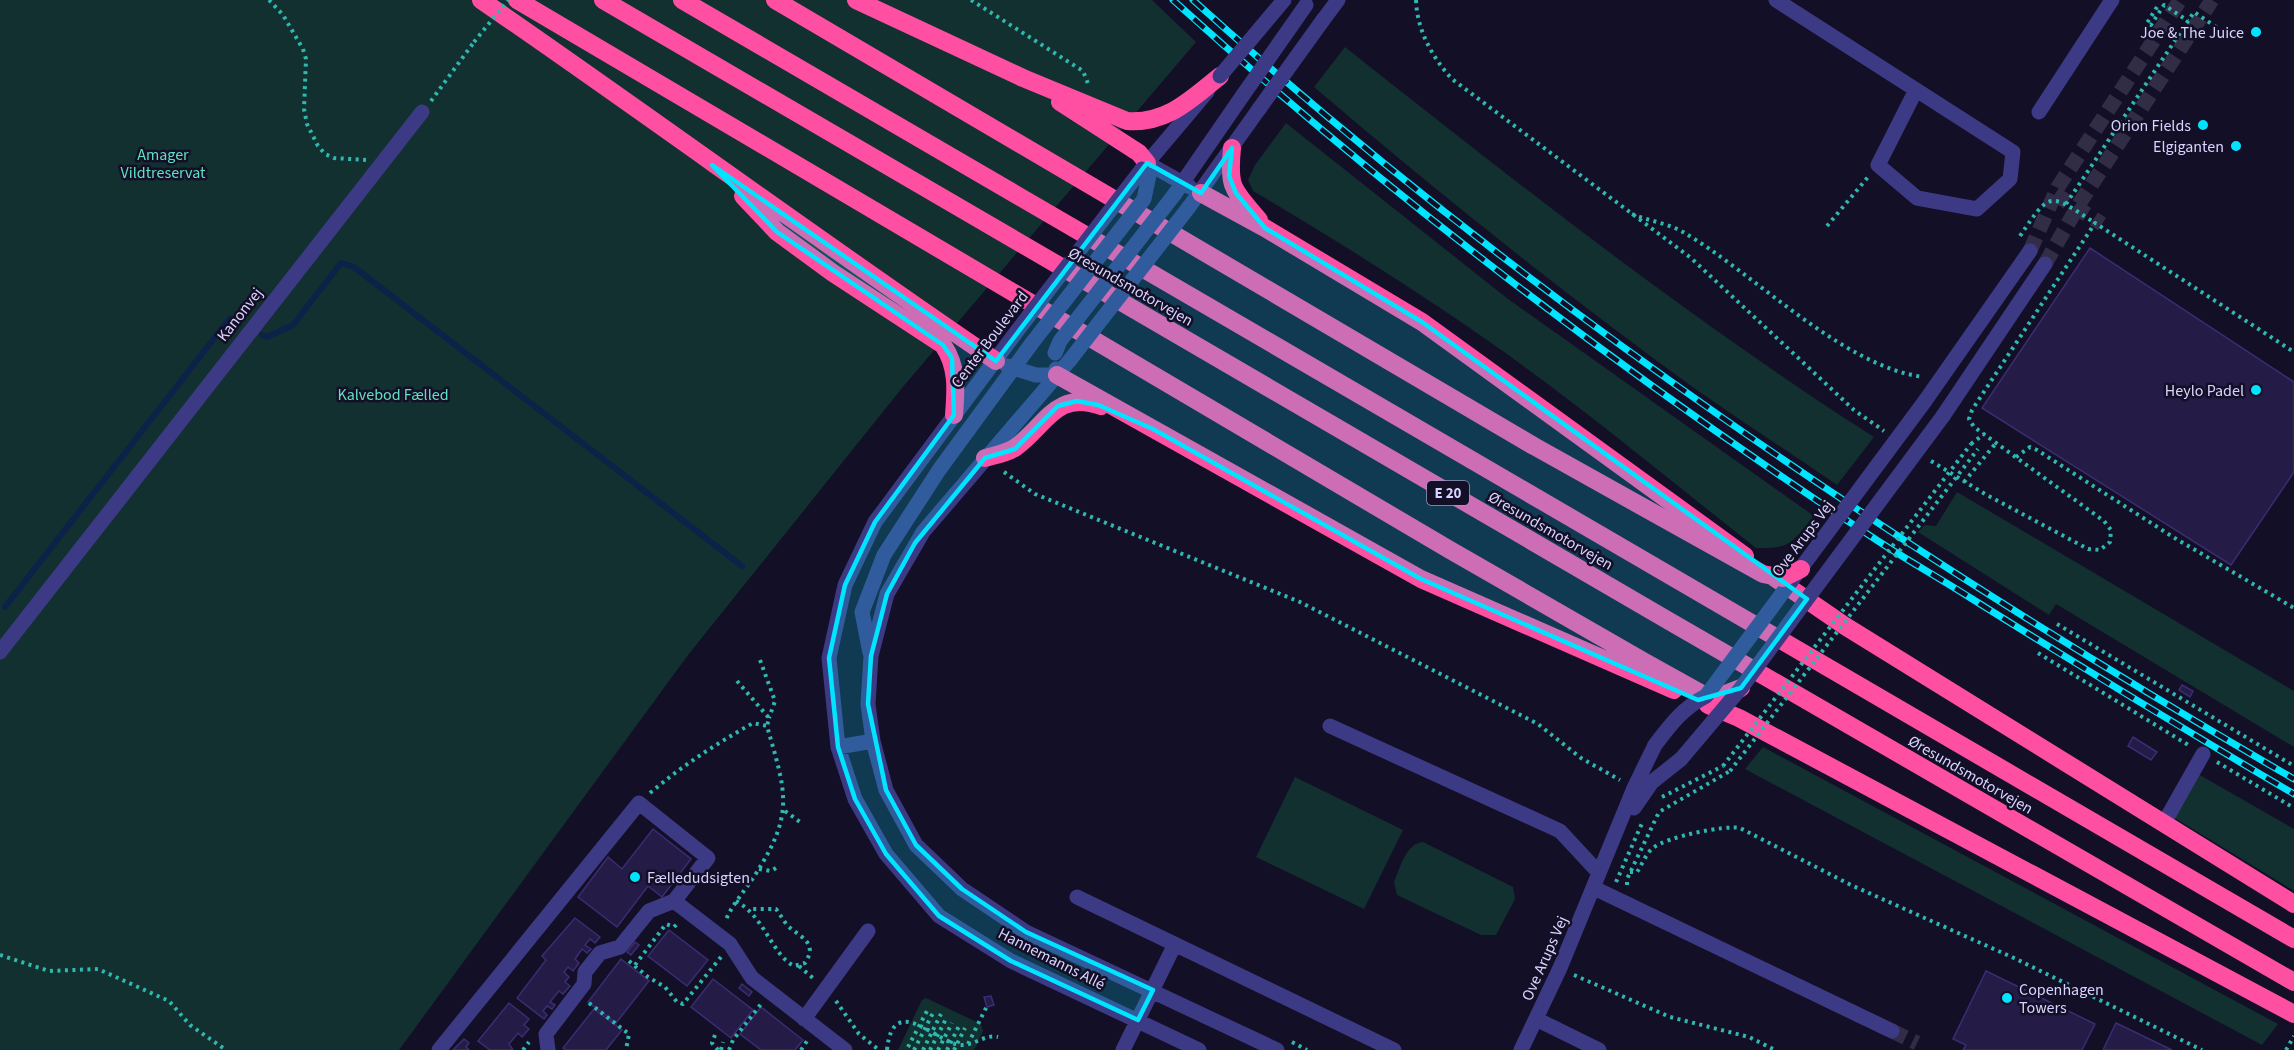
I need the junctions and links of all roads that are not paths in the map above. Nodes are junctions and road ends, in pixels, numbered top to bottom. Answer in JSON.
{"nodes":[{"id":1,"x":481,"y":0,"type":"edge"},
{"id":2,"x":517,"y":0,"type":"edge"},
{"id":3,"x":603,"y":0,"type":"edge"},
{"id":4,"x":682,"y":0,"type":"edge"},
{"id":5,"x":776,"y":0,"type":"edge"},
{"id":6,"x":856,"y":0,"type":"edge"},
{"id":7,"x":1284,"y":0,"type":"edge"},
{"id":8,"x":1338,"y":0,"type":"edge"},
{"id":9,"x":1776,"y":0,"type":"edge"},
{"id":10,"x":2112,"y":0,"type":"edge"},
{"id":11,"x":1308,"y":3,"type":"edge"},
{"id":12,"x":1220,"y":76,"type":"junction"},
{"id":13,"x":1023,"y":78,"type":"junction"},
{"id":14,"x":1916,"y":90,"type":"junction"},
{"id":15,"x":422,"y":112,"type":"road end"},
{"id":16,"x":2039,"y":112,"type":"dead end"},
{"id":17,"x":1232,"y":148,"type":"junction"},
{"id":18,"x":712,"y":165,"type":"junction"},
{"id":19,"x":1146,"y":169,"type":"junction"},
{"id":20,"x":1179,"y":189,"type":"junction"},
{"id":21,"x":1195,"y":200,"type":"junction"},
{"id":22,"x":1266,"y":228,"type":"junction"},
{"id":23,"x":2030,"y":251,"type":"tunnel mouth"},
{"id":24,"x":2045,"y":264,"type":"tunnel mouth"},
{"id":25,"x":1063,"y":357,"type":"junction"},
{"id":26,"x":996,"y":361,"type":"junction"},
{"id":27,"x":1015,"y":370,"type":"junction"},
{"id":28,"x":1057,"y":375,"type":"junction"},
{"id":29,"x":954,"y":415,"type":"junction"},
{"id":30,"x":1153,"y":429,"type":"junction"},
{"id":31,"x":985,"y":458,"type":"junction"},
{"id":32,"x":1801,"y":569,"type":"junction"},
{"id":33,"x":0,"y":652,"type":"edge"},
{"id":34,"x":871,"y":656,"type":"junction"},
{"id":35,"x":1740,"y":688,"type":"junction"},
{"id":36,"x":1706,"y":696,"type":"junction"},
{"id":37,"x":1330,"y":726,"type":"dead end"},
{"id":38,"x":873,"y":741,"type":"junction"},
{"id":39,"x":838,"y":747,"type":"junction"},
{"id":40,"x":2203,"y":754,"type":"road end"},
{"id":41,"x":2164,"y":823,"type":"junction"},
{"id":42,"x":1611,"y":847,"type":"junction"},
{"id":43,"x":1599,"y":873,"type":"junction"},
{"id":44,"x":1594,"y":888,"type":"junction"},
{"id":45,"x":1077,"y":897,"type":"dead end"},
{"id":46,"x":674,"y":901,"type":"junction"},
{"id":47,"x":2294,"y":904,"type":"edge"},
{"id":48,"x":868,"y":931,"type":"dead end"},
{"id":49,"x":2294,"y":939,"type":"edge"},
{"id":50,"x":1175,"y":944,"type":"junction"},
{"id":51,"x":2294,"y":982,"type":"edge"},
{"id":52,"x":1153,"y":990,"type":"junction"},
{"id":53,"x":2294,"y":1014,"type":"edge"},
{"id":54,"x":804,"y":1018,"type":"junction"},
{"id":55,"x":1536,"y":1019,"type":"junction"},
{"id":56,"x":1138,"y":1020,"type":"junction"},
{"id":57,"x":1892,"y":1031,"type":"tunnel mouth"},
{"id":58,"x":439,"y":1050,"type":"edge"},
{"id":59,"x":548,"y":1050,"type":"edge"},
{"id":60,"x":845,"y":1050,"type":"edge"},
{"id":61,"x":1123,"y":1050,"type":"edge"},
{"id":62,"x":1198,"y":1050,"type":"edge"},
{"id":63,"x":1277,"y":1050,"type":"edge"},
{"id":64,"x":1394,"y":1050,"type":"edge"},
{"id":65,"x":1521,"y":1050,"type":"edge"},
{"id":66,"x":1599,"y":1050,"type":"edge"}],
"edges":[{"from":1,"to":18,"type":"highway"},
{"from":2,"to":36,"type":"highway"},
{"from":3,"to":51,"type":"highway","name":"Øresundsmotorvejen","number":"E 20"},
{"from":4,"to":49,"type":"highway","name":"Øresundsmotorvejen","number":"E 20"},
{"from":5,"to":32,"type":"highway","bridge":true},
{"from":6,"to":13,"type":"highway"},
{"from":7,"to":12,"type":"street","name":"Center Boulevard","bridge":true},
{"from":8,"to":17,"type":"street","bridge":true},
{"from":9,"to":14,"type":"street"},
{"from":10,"to":16,"type":"street"},
{"from":11,"to":20,"type":"street","bridge":true},
{"from":12,"to":13,"type":"highway"},
{"from":12,"to":19,"type":"street","name":"Center Boulevard"},
{"from":13,"to":19,"type":"highway"},
{"from":14,"to":14,"type":"street"},
{"from":15,"to":33,"type":"street","name":"Kanonvej"},
{"from":17,"to":21,"type":"street"},
{"from":17,"to":22,"type":"highway"},
{"from":18,"to":26,"type":"highway"},
{"from":18,"to":29,"type":"highway"},
{"from":19,"to":20,"type":"street"},
{"from":19,"to":26,"type":"street","name":"Center Boulevard","bridge":true},
{"from":19,"to":27,"type":"street","bridge":true},
{"from":20,"to":21,"type":"street"},
{"from":20,"to":25,"type":"street","bridge":true},
{"from":21,"to":22,"type":"highway"},
{"from":21,"to":25,"type":"street","bridge":true},
{"from":22,"to":41,"type":"highway"},
{"from":23,"to":32,"type":"street","name":"Ove Arups Vej","bridge":true},
{"from":24,"to":35,"type":"street","name":"Ove Arups Vej","bridge":true},
{"from":25,"to":28,"type":"street"},
{"from":26,"to":27,"type":"street"},
{"from":26,"to":29,"type":"street","name":"Center Boulevard"},
{"from":27,"to":28,"type":"street"},
{"from":27,"to":34,"type":"street"},
{"from":28,"to":30,"type":"highway"},
{"from":28,"to":31,"type":"street"},
{"from":29,"to":39,"type":"street","name":"Center Boulevard"},
{"from":30,"to":31,"type":"highway"},
{"from":30,"to":53,"type":"highway"},
{"from":31,"to":34,"type":"street"},
{"from":32,"to":36,"type":"street","name":"Ove Arups Vej","bridge":true},
{"from":34,"to":38,"type":"street"},
{"from":35,"to":36,"type":"highway"},
{"from":35,"to":42,"type":"street","name":"Ove Arups Vej","bridge":true},
{"from":36,"to":42,"type":"street","name":"Ove Arups Vej","bridge":true},
{"from":37,"to":43,"type":"street"},
{"from":38,"to":39,"type":"street"},
{"from":38,"to":52,"type":"street","name":"Hannemanns Allé"},
{"from":39,"to":56,"type":"street","name":"Hannemanns Allé"},
{"from":40,"to":41,"type":"street"},
{"from":41,"to":47,"type":"highway"},
{"from":42,"to":43,"type":"street","name":"Ove Arups Vej"},
{"from":43,"to":44,"type":"street","name":"Ove Arups Vej"},
{"from":44,"to":55,"type":"street","name":"Ove Arups Vej"},
{"from":44,"to":57,"type":"street"},
{"from":45,"to":50,"type":"street"},
{"from":46,"to":54,"type":"street"},
{"from":46,"to":58,"type":"street"},
{"from":46,"to":59,"type":"street"},
{"from":48,"to":54,"type":"street"},
{"from":50,"to":52,"type":"street"},
{"from":50,"to":64,"type":"street"},
{"from":52,"to":56,"type":"street"},
{"from":52,"to":63,"type":"street","name":"Hannemanns Allé"},
{"from":54,"to":60,"type":"street"},
{"from":55,"to":65,"type":"street","name":"Ove Arups Vej"},
{"from":55,"to":66,"type":"street"},
{"from":56,"to":61,"type":"street"},
{"from":56,"to":62,"type":"street","name":"Hannemanns Allé"}]}
